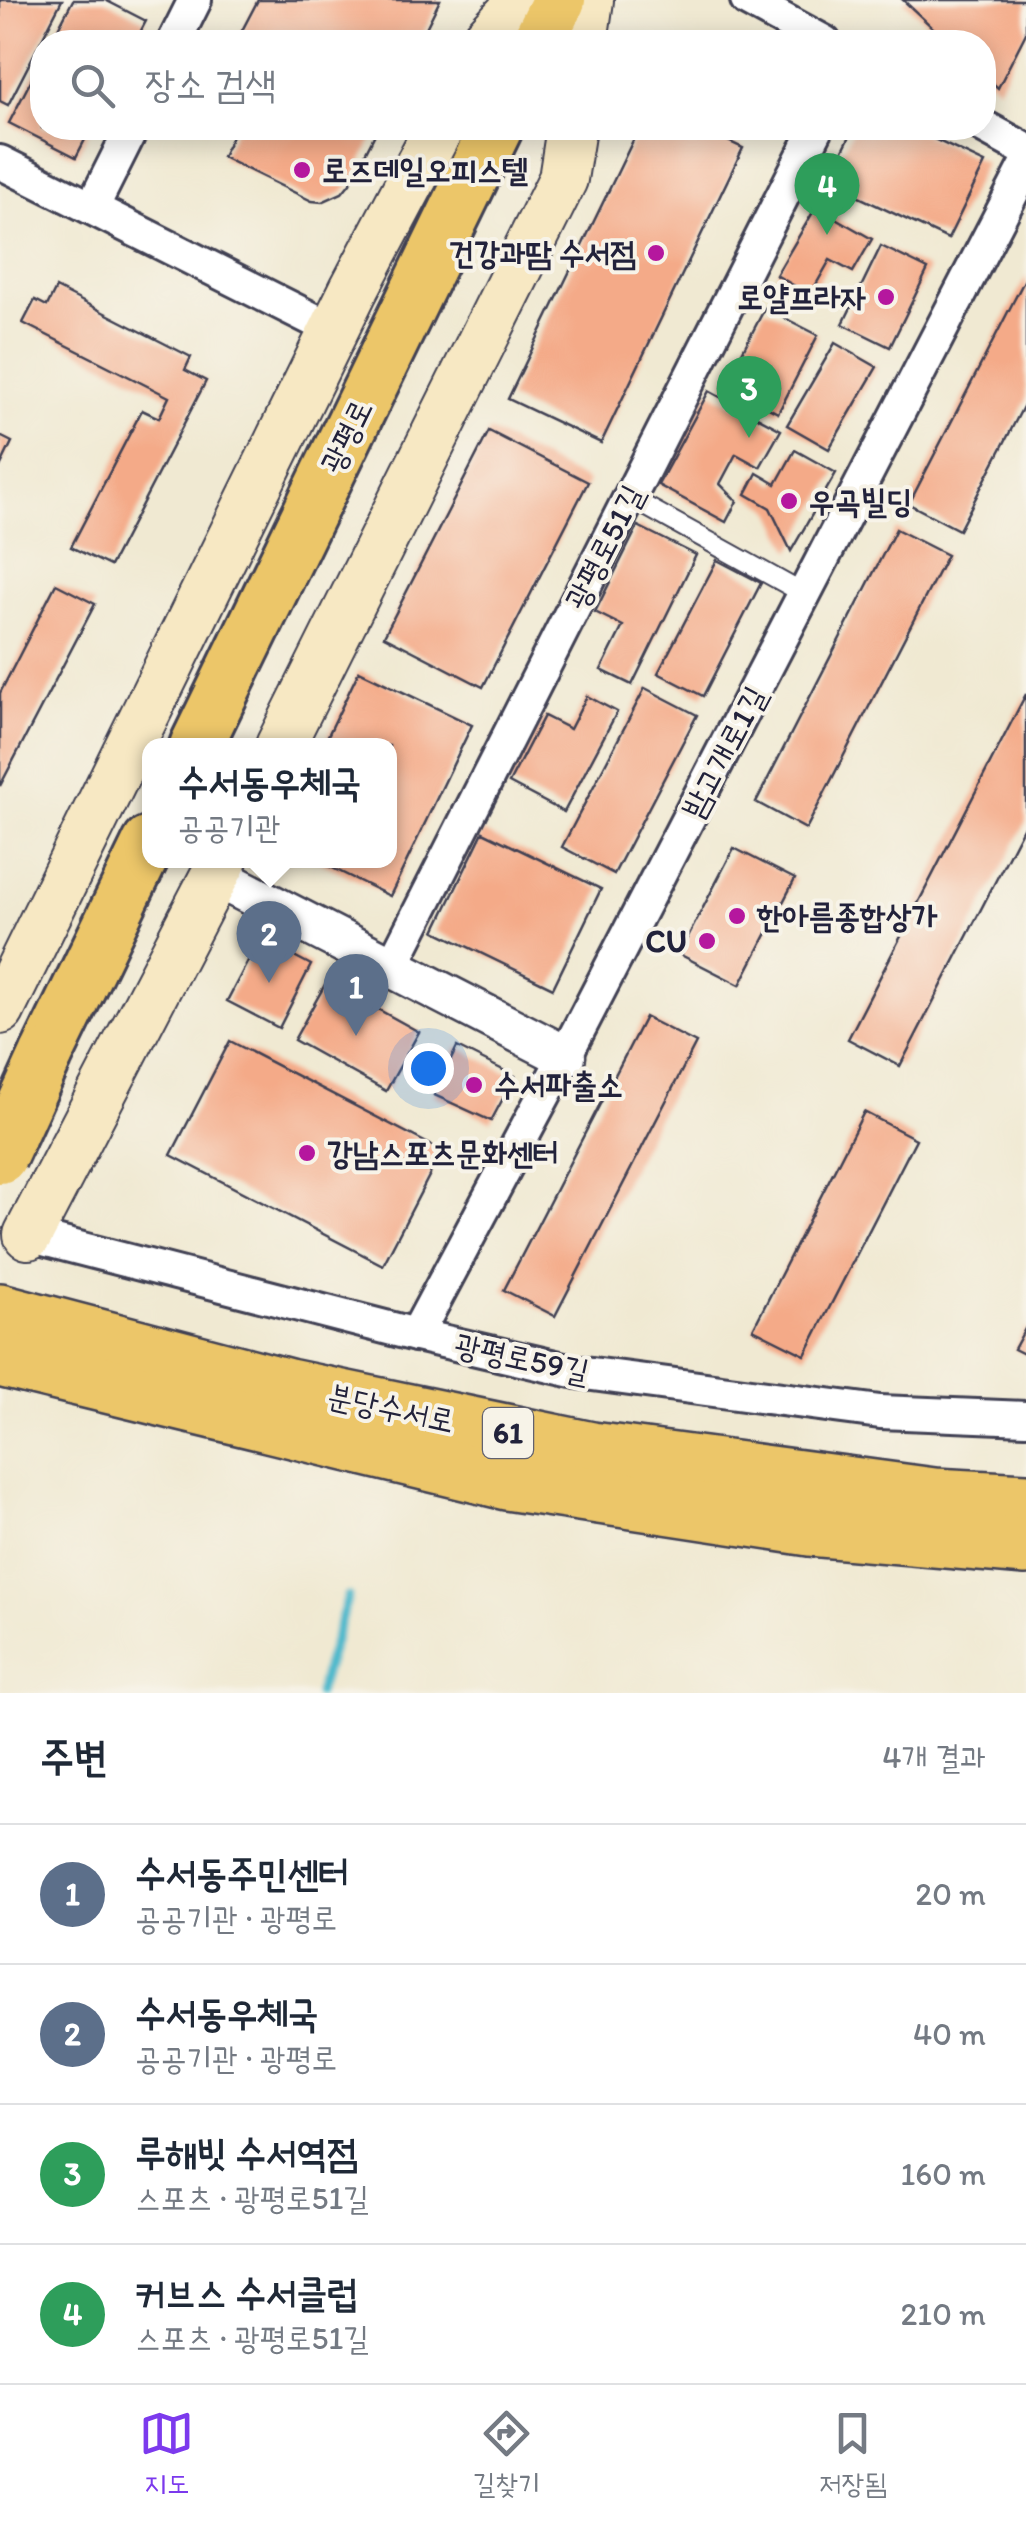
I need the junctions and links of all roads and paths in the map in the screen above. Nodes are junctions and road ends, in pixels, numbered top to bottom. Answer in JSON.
{"nodes":[{"id":1,"x":523,"y":0,"type":"edge"},
{"id":2,"x":559,"y":0,"type":"edge"},
{"id":3,"x":589,"y":0,"type":"edge"},
{"id":4,"x":747,"y":0,"type":"edge"},
{"id":5,"x":186,"y":3,"type":"edge"},
{"id":6,"x":178,"y":30,"type":"edge"},
{"id":7,"x":495,"y":30,"type":"edge"},
{"id":8,"x":544,"y":30,"type":"edge"},
{"id":9,"x":585,"y":30,"type":"edge"},
{"id":10,"x":802,"y":30,"type":"edge"},
{"id":11,"x":996,"y":134,"type":"edge"},
{"id":12,"x":126,"y":140,"type":"edge"},
{"id":13,"x":433,"y":140,"type":"edge"},
{"id":14,"x":490,"y":140,"type":"edge"},
{"id":15,"x":568,"y":140,"type":"edge"},
{"id":16,"x":811,"y":140,"type":"edge"},
{"id":17,"x":1026,"y":150,"type":"edge"},
{"id":18,"x":0,"y":162,"type":"edge"},
{"id":19,"x":1026,"y":166,"type":"edge"},
{"id":20,"x":92,"y":208,"type":"junction"},
{"id":21,"x":334,"y":330,"type":"junction"},
{"id":22,"x":629,"y":497,"type":"junction"},
{"id":23,"x":806,"y":594,"type":"junction"},
{"id":24,"x":200,"y":738,"type":"edge"},
{"id":25,"x":284,"y":738,"type":"edge"},
{"id":26,"x":142,"y":857,"type":"edge"},
{"id":27,"x":219,"y":868,"type":"edge"},
{"id":28,"x":392,"y":966,"type":"junction"},
{"id":29,"x":0,"y":1010,"type":"edge"},
{"id":30,"x":566,"y":1056,"type":"junction"},
{"id":31,"x":107,"y":1088,"type":"junction"},
{"id":32,"x":0,"y":1142,"type":"edge"},
{"id":33,"x":0,"y":1157,"type":"edge"},
{"id":34,"x":28,"y":1235,"type":"joint"},
{"id":35,"x":0,"y":1311,"type":"edge"},
{"id":36,"x":416,"y":1335,"type":"junction"},
{"id":37,"x":0,"y":1359,"type":"edge"},
{"id":38,"x":1026,"y":1418,"type":"edge"},
{"id":39,"x":1026,"y":1501,"type":"edge"},
{"id":40,"x":1026,"y":1547,"type":"edge"}],
"edges":[{"from":1,"to":7,"type":"main road"},
{"from":2,"to":8,"type":"main road"},
{"from":3,"to":9,"type":"main road"},
{"from":4,"to":10,"type":"street"},
{"from":5,"to":6,"type":"street"},
{"from":11,"to":17,"type":"street"},
{"from":12,"to":20,"type":"street"},
{"from":13,"to":21,"type":"main road"},
{"from":14,"to":24,"type":"main road","name":"광평로"},
{"from":15,"to":25,"type":"main road"},
{"from":16,"to":22,"type":"street","name":"광평로51길"},
{"from":18,"to":20,"type":"street"},
{"from":19,"to":23,"type":"street","name":"밤고개로1길"},
{"from":20,"to":21,"type":"street"},
{"from":21,"to":29,"type":"main road"},
{"from":22,"to":23,"type":"lane"},
{"from":22,"to":28,"type":"street","name":"광평로51길"},
{"from":23,"to":30,"type":"street","name":"밤고개로1길"},
{"from":26,"to":33,"type":"main road","bridge":true},
{"from":27,"to":28,"type":"street"},
{"from":27,"to":31,"type":"main road"},
{"from":28,"to":30,"type":"street"},
{"from":30,"to":36,"type":"street","name":"밤고개로1길"},
{"from":31,"to":32,"type":"main road"},
{"from":31,"to":34,"type":"main road"},
{"from":34,"to":36,"type":"street","name":"광평로59길"},
{"from":35,"to":39,"type":"highway","name":"분당수서로","number":"61"},
{"from":36,"to":38,"type":"street","name":"광평로59길"},
{"from":37,"to":40,"type":"highway","name":"분당수서로","number":"61"}]}
